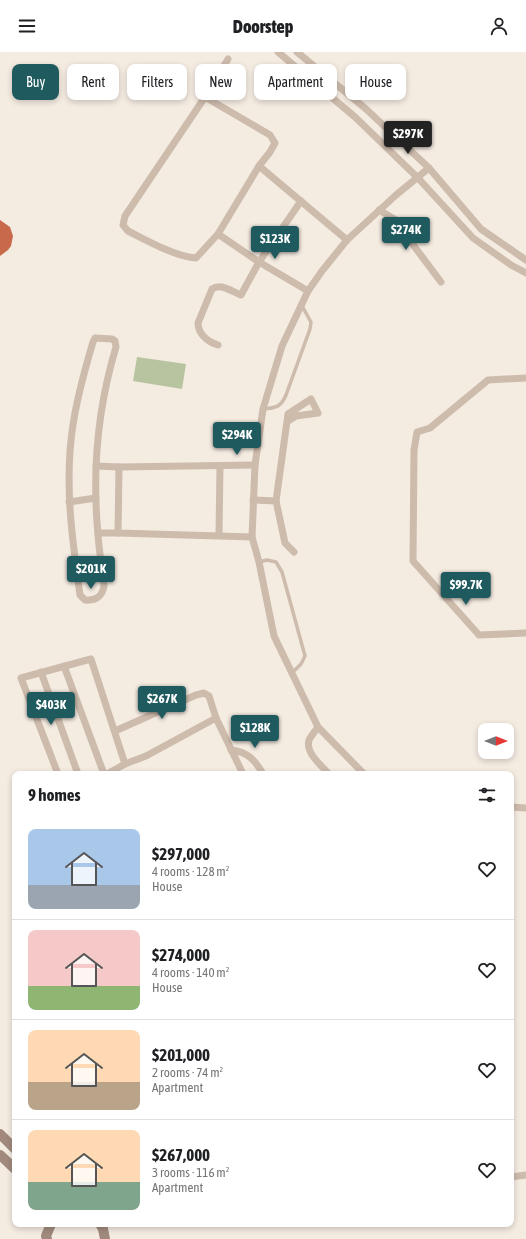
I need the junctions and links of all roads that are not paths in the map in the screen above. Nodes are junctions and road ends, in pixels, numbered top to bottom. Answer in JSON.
{"nodes":[{"id":1,"x":278,"y":52,"type":"edge"},
{"id":2,"x":297,"y":52,"type":"edge"},
{"id":3,"x":228,"y":59,"type":"dead end"},
{"id":4,"x":225,"y":64,"type":"edge"},
{"id":5,"x":202,"y":100,"type":"edge"},
{"id":6,"x":212,"y":100,"type":"edge"},
{"id":7,"x":259,"y":166,"type":"junction"},
{"id":8,"x":429,"y":168,"type":"junction"},
{"id":9,"x":418,"y":178,"type":"junction"},
{"id":10,"x":301,"y":201,"type":"junction"},
{"id":11,"x":379,"y":210,"type":"junction"},
{"id":12,"x":218,"y":234,"type":"junction"},
{"id":13,"x":347,"y":240,"type":"junction"},
{"id":14,"x":526,"y":260,"type":"edge"},
{"id":15,"x":259,"y":262,"type":"junction"},
{"id":16,"x":526,"y":273,"type":"edge"},
{"id":17,"x":441,"y":282,"type":"dead end"},
{"id":18,"x":308,"y":291,"type":"junction"},
{"id":19,"x":301,"y":305,"type":"junction"},
{"id":20,"x":218,"y":344,"type":"dead end"},
{"id":21,"x":526,"y":378,"type":"edge"},
{"id":22,"x":263,"y":409,"type":"junction"},
{"id":23,"x":288,"y":421,"type":"junction"},
{"id":24,"x":255,"y":465,"type":"junction"},
{"id":25,"x":96,"y":466,"type":"junction"},
{"id":26,"x":220,"y":466,"type":"junction"},
{"id":27,"x":119,"y":467,"type":"junction"},
{"id":28,"x":96,"y":498,"type":"junction"},
{"id":29,"x":253,"y":500,"type":"junction"},
{"id":30,"x":276,"y":501,"type":"junction"},
{"id":31,"x":69,"y":502,"type":"junction"},
{"id":32,"x":98,"y":533,"type":"junction"},
{"id":33,"x":118,"y":534,"type":"junction"},
{"id":34,"x":219,"y":535,"type":"junction"},
{"id":35,"x":252,"y":537,"type":"junction"},
{"id":36,"x":294,"y":552,"type":"dead end"},
{"id":37,"x":259,"y":562,"type":"junction"},
{"id":38,"x":526,"y":634,"type":"edge"},
{"id":39,"x":64,"y":666,"type":"junction"},
{"id":40,"x":41,"y":672,"type":"junction"},
{"id":41,"x":292,"y":673,"type":"junction"},
{"id":42,"x":216,"y":718,"type":"junction"},
{"id":43,"x":318,"y":727,"type":"junction"},
{"id":44,"x":114,"y":731,"type":"junction"},
{"id":45,"x":231,"y":750,"type":"junction"},
{"id":46,"x":125,"y":764,"type":"junction"},
{"id":47,"x":57,"y":771,"type":"edge"},
{"id":48,"x":77,"y":771,"type":"edge"},
{"id":49,"x":103,"y":771,"type":"edge"},
{"id":50,"x":112,"y":771,"type":"edge"},
{"id":51,"x":242,"y":771,"type":"edge"},
{"id":52,"x":261,"y":771,"type":"edge"},
{"id":53,"x":326,"y":771,"type":"edge"},
{"id":54,"x":361,"y":771,"type":"edge"},
{"id":55,"x":514,"y":807,"type":"edge"},
{"id":56,"x":526,"y":808,"type":"edge"},
{"id":57,"x":0,"y":1134,"type":"edge"},
{"id":58,"x":12,"y":1146,"type":"edge"},
{"id":59,"x":0,"y":1155,"type":"edge"},
{"id":60,"x":12,"y":1166,"type":"edge"},
{"id":61,"x":526,"y":1174,"type":"edge"},
{"id":62,"x":514,"y":1176,"type":"edge"},
{"id":63,"x":50,"y":1227,"type":"edge"},
{"id":64,"x":102,"y":1227,"type":"edge"},
{"id":65,"x":47,"y":1239,"type":"edge"},
{"id":66,"x":105,"y":1239,"type":"edge"}],
"edges":[{"from":1,"to":9,"type":"street"},
{"from":2,"to":8,"type":"street"},
{"from":3,"to":4,"type":"street"},
{"from":5,"to":12,"type":"street"},
{"from":6,"to":7,"type":"street"},
{"from":7,"to":10,"type":"street"},
{"from":7,"to":12,"type":"street"},
{"from":8,"to":9,"type":"street"},
{"from":8,"to":14,"type":"street"},
{"from":9,"to":11,"type":"street"},
{"from":9,"to":16,"type":"street"},
{"from":10,"to":13,"type":"street"},
{"from":10,"to":15,"type":"street"},
{"from":11,"to":13,"type":"street"},
{"from":11,"to":17,"type":"street"},
{"from":12,"to":15,"type":"street"},
{"from":13,"to":18,"type":"street"},
{"from":15,"to":18,"type":"street"},
{"from":15,"to":20,"type":"street"},
{"from":18,"to":19,"type":"street"},
{"from":19,"to":22,"type":"street"},
{"from":19,"to":22,"type":"lane"},
{"from":21,"to":38,"type":"street"},
{"from":22,"to":24,"type":"street"},
{"from":23,"to":23,"type":"street"},
{"from":23,"to":30,"type":"street"},
{"from":24,"to":26,"type":"street"},
{"from":24,"to":29,"type":"street"},
{"from":25,"to":27,"type":"street"},
{"from":25,"to":28,"type":"street"},
{"from":25,"to":31,"type":"street"},
{"from":26,"to":27,"type":"street"},
{"from":26,"to":34,"type":"street"},
{"from":27,"to":33,"type":"street"},
{"from":28,"to":31,"type":"street"},
{"from":28,"to":32,"type":"street"},
{"from":29,"to":30,"type":"street"},
{"from":29,"to":35,"type":"street"},
{"from":30,"to":36,"type":"street"},
{"from":31,"to":32,"type":"street"},
{"from":32,"to":33,"type":"street"},
{"from":33,"to":34,"type":"street"},
{"from":34,"to":35,"type":"street"},
{"from":35,"to":37,"type":"street"},
{"from":37,"to":41,"type":"street"},
{"from":37,"to":41,"type":"lane"},
{"from":39,"to":40,"type":"street"},
{"from":39,"to":44,"type":"street"},
{"from":39,"to":49,"type":"street"},
{"from":40,"to":47,"type":"street"},
{"from":40,"to":48,"type":"street"},
{"from":41,"to":43,"type":"street"},
{"from":42,"to":44,"type":"street"},
{"from":42,"to":45,"type":"street"},
{"from":42,"to":46,"type":"street"},
{"from":43,"to":53,"type":"street"},
{"from":43,"to":54,"type":"street"},
{"from":44,"to":46,"type":"street"},
{"from":45,"to":51,"type":"street"},
{"from":45,"to":52,"type":"street"},
{"from":46,"to":50,"type":"street"},
{"from":55,"to":56,"type":"street"},
{"from":57,"to":58,"type":"main road"},
{"from":59,"to":60,"type":"main road"},
{"from":61,"to":62,"type":"street"},
{"from":63,"to":65,"type":"main road"},
{"from":64,"to":66,"type":"main road"}]}
